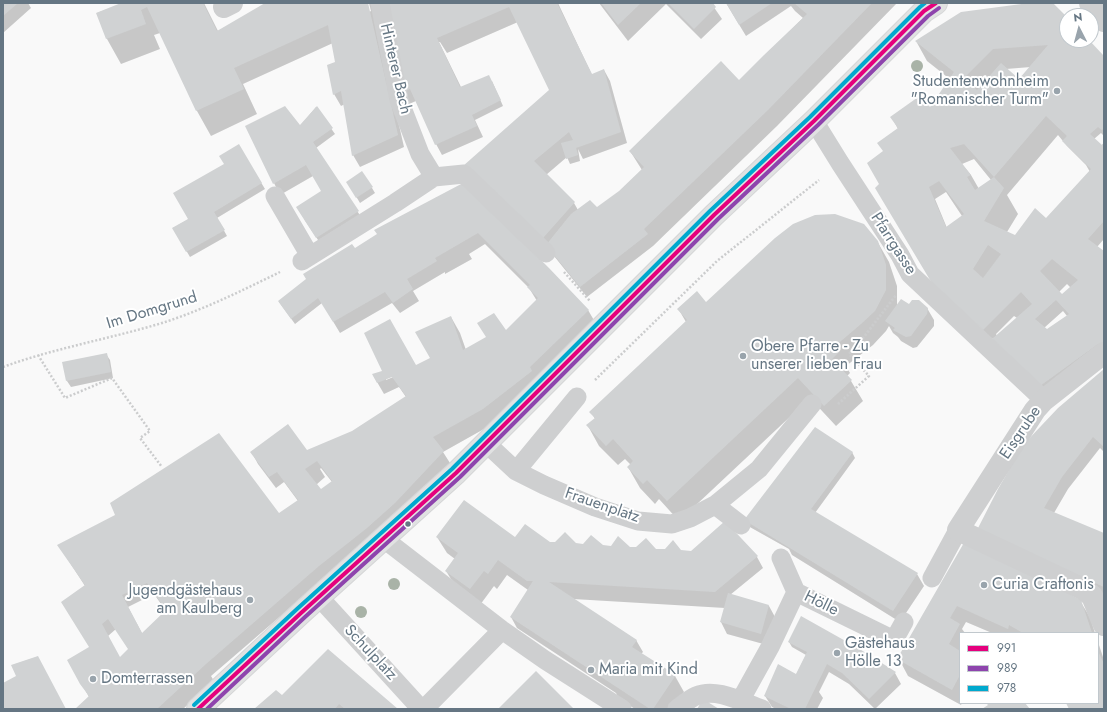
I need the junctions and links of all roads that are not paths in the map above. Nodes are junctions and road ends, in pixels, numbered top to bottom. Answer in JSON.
{"nodes":[{"id":1,"x":380,"y":3,"type":"edge"},
{"id":2,"x":936,"y":3,"type":"edge"},
{"id":3,"x":1090,"y":3,"type":"edge"},
{"id":4,"x":1104,"y":21,"type":"edge"},
{"id":5,"x":814,"y":121,"type":"junction"},
{"id":6,"x":434,"y":178,"type":"junction"},
{"id":7,"x":275,"y":196,"type":"dead end"},
{"id":8,"x":546,"y":253,"type":"road end"},
{"id":9,"x":1104,"y":353,"type":"edge"},
{"id":10,"x":577,"y":397,"type":"road end"},
{"id":11,"x":1044,"y":400,"type":"junction"},
{"id":12,"x":812,"y":404,"type":"road end"},
{"id":13,"x":486,"y":443,"type":"junction"},
{"id":14,"x":516,"y":472,"type":"junction"},
{"id":15,"x":715,"y":505,"type":"junction"},
{"id":16,"x":741,"y":525,"type":"dead end"},
{"id":17,"x":958,"y":530,"type":"junction"},
{"id":18,"x":384,"y":539,"type":"junction"},
{"id":19,"x":781,"y":558,"type":"dead end"},
{"id":20,"x":932,"y":578,"type":"dead end"},
{"id":21,"x":796,"y":592,"type":"junction"},
{"id":22,"x":319,"y":597,"type":"junction"},
{"id":23,"x":904,"y":622,"type":"dead end"},
{"id":24,"x":1104,"y":625,"type":"edge"},
{"id":25,"x":502,"y":630,"type":"junction"},
{"id":26,"x":740,"y":701,"type":"junction"},
{"id":27,"x":198,"y":709,"type":"edge"},
{"id":28,"x":422,"y":709,"type":"edge"},
{"id":29,"x":622,"y":709,"type":"edge"},
{"id":30,"x":678,"y":709,"type":"edge"},
{"id":31,"x":762,"y":709,"type":"edge"}],
"edges":[{"from":1,"to":6,"type":"lane","name":"Hinterer Bach"},
{"from":2,"to":5,"type":"street"},
{"from":3,"to":4,"type":"street"},
{"from":5,"to":11,"type":"lane","name":"Pfarrgasse"},
{"from":5,"to":13,"type":"street"},
{"from":6,"to":7,"type":"lane"},
{"from":6,"to":8,"type":"lane"},
{"from":9,"to":11,"type":"street","name":"Eisgrube"},
{"from":10,"to":14,"type":"lane"},
{"from":11,"to":17,"type":"street","name":"Eisgrube"},
{"from":12,"to":15,"type":"lane","name":"Frauenplatz"},
{"from":13,"to":14,"type":"lane","name":"Frauenplatz"},
{"from":13,"to":18,"type":"street"},
{"from":14,"to":15,"type":"lane","name":"Frauenplatz"},
{"from":15,"to":16,"type":"lane"},
{"from":17,"to":20,"type":"lane","name":"Eisgrube"},
{"from":17,"to":24,"type":"street"},
{"from":18,"to":22,"type":"street"},
{"from":18,"to":25,"type":"lane"},
{"from":19,"to":21,"type":"lane"},
{"from":21,"to":23,"type":"lane","name":"Hölle"},
{"from":21,"to":26,"type":"lane","name":"Hölle"},
{"from":22,"to":27,"type":"street"},
{"from":22,"to":28,"type":"lane","name":"Schulplatz"},
{"from":25,"to":28,"type":"lane","name":"Schulplatz"},
{"from":25,"to":29,"type":"lane"},
{"from":26,"to":30,"type":"lane"},
{"from":26,"to":31,"type":"lane"}]}
